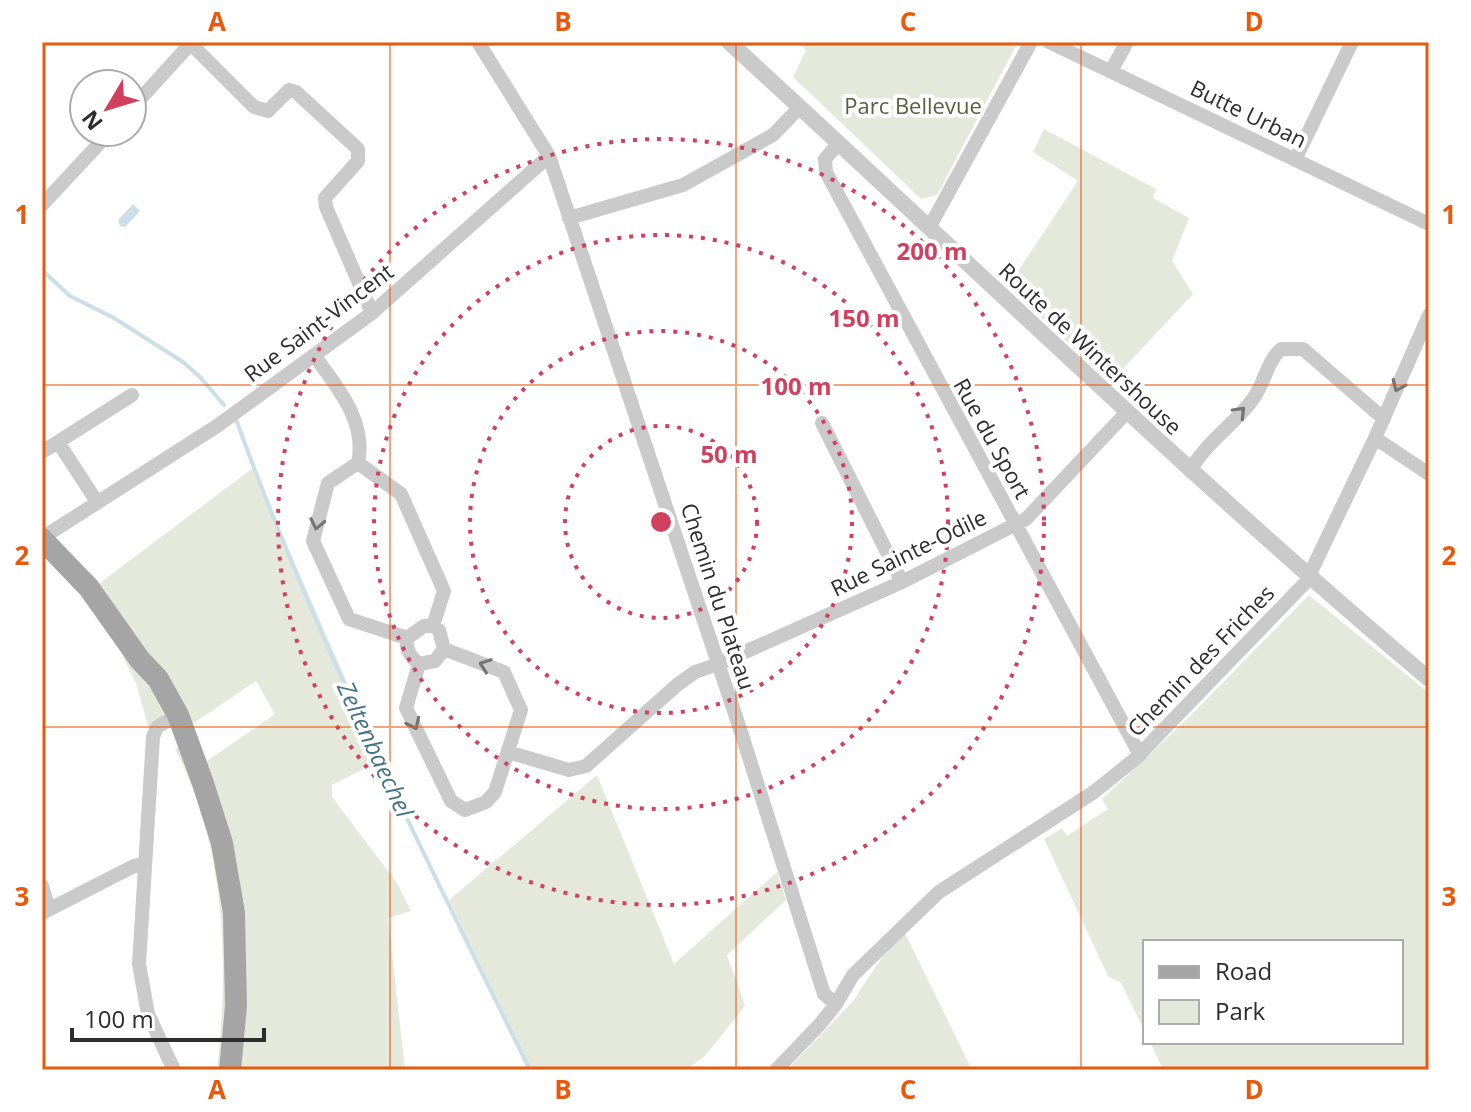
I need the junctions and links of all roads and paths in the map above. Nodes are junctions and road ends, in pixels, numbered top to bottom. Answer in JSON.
{"nodes":[{"id":1,"x":478,"y":42,"type":"edge"},
{"id":2,"x":729,"y":42,"type":"edge"},
{"id":3,"x":1031,"y":42,"type":"edge"},
{"id":4,"x":1049,"y":42,"type":"edge"},
{"id":5,"x":1127,"y":42,"type":"edge"},
{"id":6,"x":1352,"y":42,"type":"edge"},
{"id":7,"x":191,"y":43,"type":"edge"},
{"id":8,"x":1111,"y":71,"type":"junction"},
{"id":9,"x":148,"y":90,"type":"edge"},
{"id":10,"x":800,"y":107,"type":"junction"},
{"id":11,"x":839,"y":143,"type":"junction"},
{"id":12,"x":95,"y":148,"type":"edge"},
{"id":13,"x":549,"y":156,"type":"junction"},
{"id":14,"x":1295,"y":160,"type":"junction"},
{"id":15,"x":42,"y":205,"type":"edge"},
{"id":16,"x":569,"y":218,"type":"junction"},
{"id":17,"x":1429,"y":224,"type":"edge"},
{"id":18,"x":929,"y":228,"type":"junction"},
{"id":19,"x":372,"y":313,"type":"junction"},
{"id":20,"x":1429,"y":315,"type":"edge"},
{"id":21,"x":314,"y":355,"type":"junction"},
{"id":22,"x":132,"y":395,"type":"dead end"},
{"id":23,"x":1127,"y":412,"type":"junction"},
{"id":24,"x":1384,"y":419,"type":"junction"},
{"id":25,"x":822,"y":423,"type":"dead end"},
{"id":26,"x":1375,"y":438,"type":"junction"},
{"id":27,"x":58,"y":442,"type":"junction"},
{"id":28,"x":42,"y":452,"type":"edge"},
{"id":29,"x":358,"y":463,"type":"junction"},
{"id":30,"x":1190,"y":471,"type":"junction"},
{"id":31,"x":1429,"y":474,"type":"edge"},
{"id":32,"x":97,"y":502,"type":"junction"},
{"id":33,"x":1016,"y":525,"type":"junction"},
{"id":34,"x":42,"y":539,"type":"edge"},
{"id":35,"x":1309,"y":578,"type":"junction"},
{"id":36,"x":902,"y":582,"type":"junction"},
{"id":37,"x":433,"y":626,"type":"junction"},
{"id":38,"x":407,"y":638,"type":"junction"},
{"id":39,"x":444,"y":649,"type":"junction"},
{"id":40,"x":419,"y":664,"type":"junction"},
{"id":41,"x":718,"y":664,"type":"junction"},
{"id":42,"x":1429,"y":679,"type":"edge"},
{"id":43,"x":178,"y":715,"type":"junction"},
{"id":44,"x":508,"y":752,"type":"junction"},
{"id":45,"x":1140,"y":755,"type":"junction"},
{"id":46,"x":145,"y":864,"type":"junction"},
{"id":47,"x":42,"y":886,"type":"edge"},
{"id":48,"x":46,"y":911,"type":"edge"},
{"id":49,"x":836,"y":1004,"type":"junction"},
{"id":50,"x":174,"y":1070,"type":"edge"},
{"id":51,"x":230,"y":1070,"type":"edge"},
{"id":52,"x":776,"y":1070,"type":"edge"}],
"edges":[{"from":1,"to":13,"type":"street","name":"Chemin du Plateau"},
{"from":2,"to":10,"type":"street","name":"Route de Wintershouse"},
{"from":3,"to":18,"type":"street"},
{"from":4,"to":8,"type":"street","name":"Butte Urban"},
{"from":5,"to":8,"type":"street"},
{"from":6,"to":14,"type":"street"},
{"from":7,"to":9,"type":"street"},
{"from":7,"to":19,"type":"street"},
{"from":8,"to":14,"type":"street","name":"Butte Urban"},
{"from":10,"to":11,"type":"street","name":"Route de Wintershouse"},
{"from":10,"to":16,"type":"street"},
{"from":11,"to":18,"type":"street","name":"Route de Wintershouse"},
{"from":11,"to":33,"type":"street","name":"Rue du Sport"},
{"from":12,"to":15,"type":"street"},
{"from":13,"to":16,"type":"street","name":"Chemin du Plateau"},
{"from":13,"to":19,"type":"street","name":"Rue Saint-Vincent"},
{"from":14,"to":17,"type":"street","name":"Butte Urban"},
{"from":16,"to":41,"type":"street","name":"Chemin du Plateau"},
{"from":18,"to":23,"type":"street","name":"Route de Wintershouse"},
{"from":19,"to":21,"type":"street","name":"Rue Saint-Vincent"},
{"from":20,"to":24,"type":"street","name":"Chemin des Friches","one_way":true},
{"from":21,"to":29,"type":"street"},
{"from":21,"to":32,"type":"street","name":"Rue Saint-Vincent"},
{"from":22,"to":27,"type":"street"},
{"from":23,"to":30,"type":"street","name":"Route de Wintershouse"},
{"from":23,"to":33,"type":"street","name":"Rue Sainte-Odile"},
{"from":24,"to":26,"type":"street","name":"Chemin des Friches"},
{"from":30,"to":24,"type":"street","one_way":true},
{"from":25,"to":36,"type":"street"},
{"from":26,"to":31,"type":"street"},
{"from":26,"to":35,"type":"street","name":"Chemin des Friches"},
{"from":27,"to":28,"type":"street"},
{"from":27,"to":32,"type":"street"},
{"from":29,"to":37,"type":"street"},
{"from":29,"to":38,"type":"street","one_way":true},
{"from":30,"to":35,"type":"street","name":"Route de Wintershouse"},
{"from":32,"to":34,"type":"street","name":"Rue Saint-Vincent"},
{"from":33,"to":36,"type":"street","name":"Rue Sainte-Odile"},
{"from":33,"to":45,"type":"street","name":"Rue du Sport"},
{"from":34,"to":43,"type":"main road"},
{"from":35,"to":42,"type":"street","name":"Route de Wintershouse"},
{"from":35,"to":45,"type":"street","name":"Chemin des Friches"},
{"from":36,"to":41,"type":"street","name":"Rue Sainte-Odile"},
{"from":37,"to":38,"type":"street"},
{"from":37,"to":39,"type":"street"},
{"from":38,"to":40,"type":"street"},
{"from":39,"to":40,"type":"street"},
{"from":44,"to":39,"type":"street","one_way":true},
{"from":40,"to":44,"type":"street","one_way":true},
{"from":41,"to":44,"type":"street","name":"Rue Sainte-Odile"},
{"from":41,"to":49,"type":"street","name":"Chemin du Plateau"},
{"from":43,"to":46,"type":"street"},
{"from":43,"to":51,"type":"main road"},
{"from":45,"to":49,"type":"street","name":"Chemin des Friches"},
{"from":46,"to":48,"type":"street"},
{"from":46,"to":50,"type":"street"},
{"from":47,"to":48,"type":"street"},
{"from":49,"to":52,"type":"street","name":"Chemin des Friches"}]}
